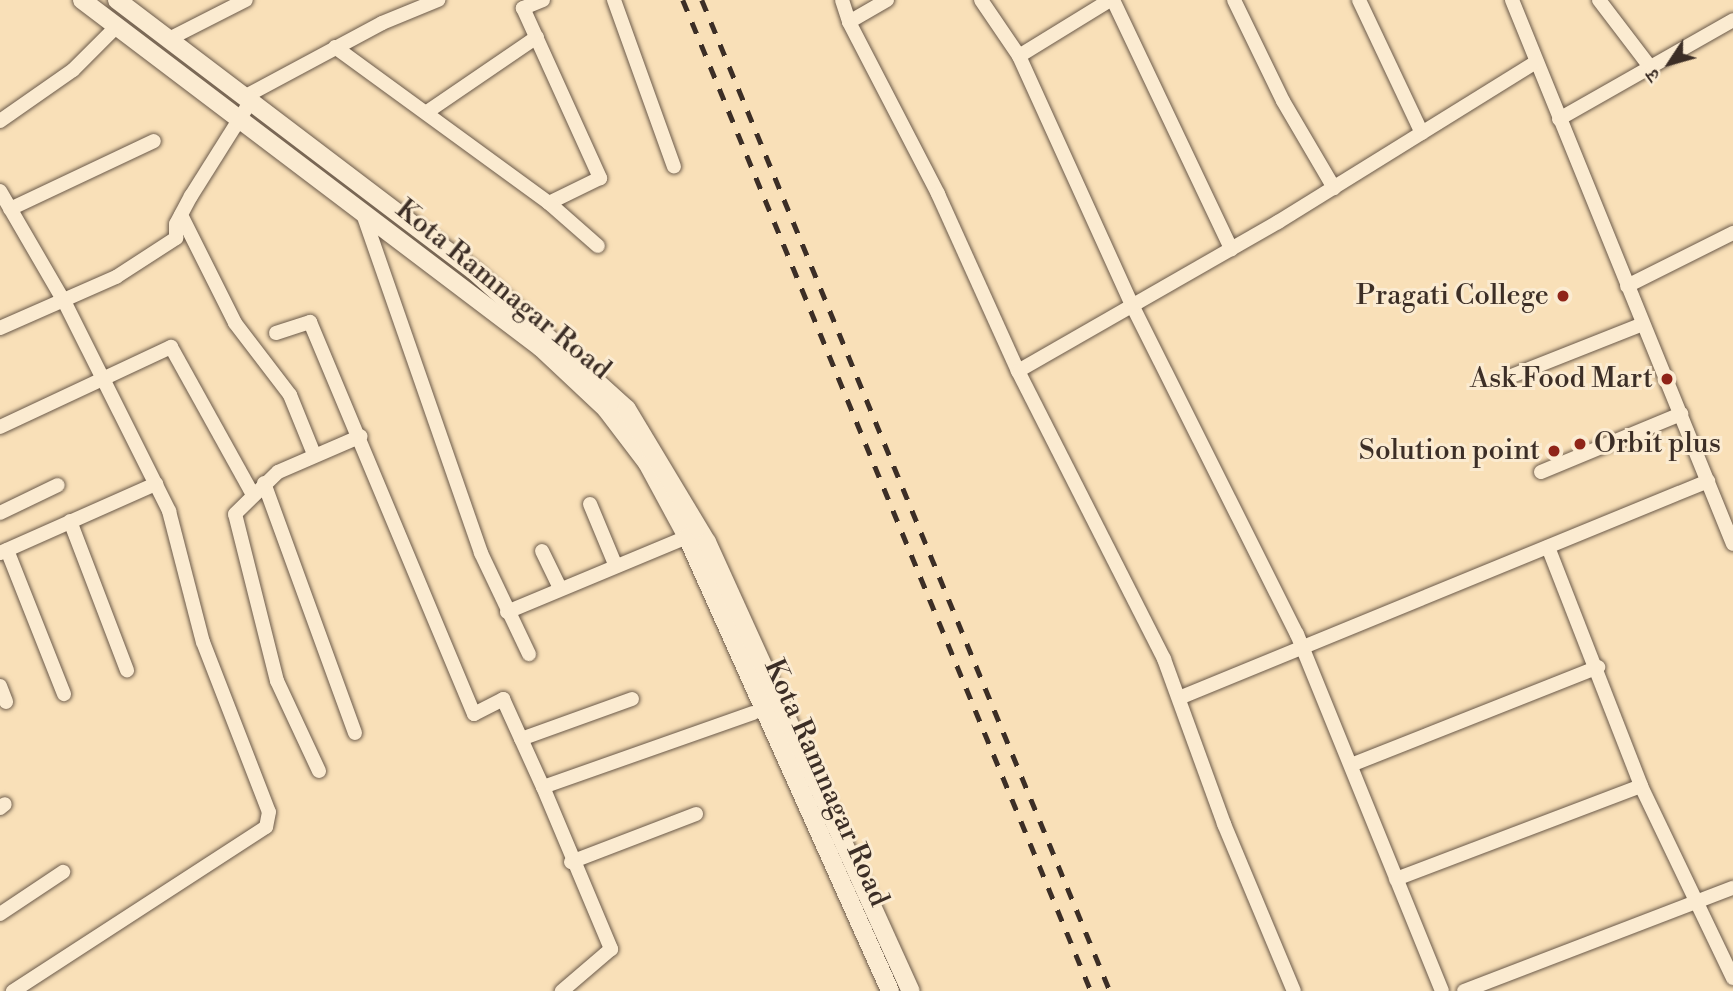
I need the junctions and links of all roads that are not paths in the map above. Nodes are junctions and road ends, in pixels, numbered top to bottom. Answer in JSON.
{"nodes":[{"id":1,"x":82,"y":0,"type":"edge"},
{"id":2,"x":117,"y":0,"type":"edge"},
{"id":3,"x":438,"y":0,"type":"edge"},
{"id":4,"x":543,"y":0,"type":"edge"},
{"id":5,"x":614,"y":0,"type":"edge"},
{"id":6,"x":842,"y":0,"type":"edge"},
{"id":7,"x":887,"y":0,"type":"edge"},
{"id":8,"x":981,"y":0,"type":"edge"},
{"id":9,"x":1112,"y":0,"type":"edge"},
{"id":10,"x":1234,"y":0,"type":"edge"},
{"id":11,"x":1359,"y":0,"type":"edge"},
{"id":12,"x":1512,"y":0,"type":"edge"},
{"id":13,"x":1599,"y":0,"type":"edge"},
{"id":14,"x":238,"y":1,"type":"edge"},
{"id":15,"x":1733,"y":20,"type":"edge"},
{"id":16,"x":849,"y":22,"type":"junction"},
{"id":17,"x":116,"y":27,"type":"junction"},
{"id":18,"x":537,"y":37,"type":"junction"},
{"id":19,"x":169,"y":39,"type":"junction"},
{"id":20,"x":335,"y":47,"type":"junction"},
{"id":21,"x":1019,"y":56,"type":"junction"},
{"id":22,"x":1536,"y":61,"type":"junction"},
{"id":23,"x":1650,"y":67,"type":"junction"},
{"id":24,"x":249,"y":98,"type":"junction"},
{"id":25,"x":427,"y":112,"type":"junction"},
{"id":26,"x":240,"y":117,"type":"junction"},
{"id":27,"x":1559,"y":119,"type":"junction"},
{"id":28,"x":0,"y":121,"type":"edge"},
{"id":29,"x":1422,"y":133,"type":"junction"},
{"id":30,"x":155,"y":141,"type":"dead end"},
{"id":31,"x":674,"y":167,"type":"dead end"},
{"id":32,"x":1334,"y":188,"type":"junction"},
{"id":33,"x":0,"y":191,"type":"edge"},
{"id":34,"x":549,"y":202,"type":"junction"},
{"id":35,"x":10,"y":209,"type":"junction"},
{"id":36,"x":361,"y":209,"type":"junction"},
{"id":37,"x":181,"y":215,"type":"junction"},
{"id":38,"x":1733,"y":233,"type":"edge"},
{"id":39,"x":598,"y":246,"type":"dead end"},
{"id":40,"x":1231,"y":248,"type":"junction"},
{"id":41,"x":1627,"y":286,"type":"junction"},
{"id":42,"x":65,"y":303,"type":"junction"},
{"id":43,"x":1132,"y":305,"type":"junction"},
{"id":44,"x":1643,"y":324,"type":"junction"},
{"id":45,"x":0,"y":328,"type":"edge"},
{"id":46,"x":276,"y":333,"type":"dead end"},
{"id":47,"x":1018,"y":371,"type":"junction"},
{"id":48,"x":1509,"y":377,"type":"dead end"},
{"id":49,"x":100,"y":379,"type":"junction"},
{"id":50,"x":1682,"y":414,"type":"junction"},
{"id":51,"x":0,"y":427,"type":"edge"},
{"id":52,"x":360,"y":436,"type":"junction"},
{"id":53,"x":314,"y":454,"type":"junction"},
{"id":54,"x":1541,"y":472,"type":"dead end"},
{"id":55,"x":1708,"y":481,"type":"junction"},
{"id":56,"x":264,"y":483,"type":"junction"},
{"id":57,"x":156,"y":484,"type":"junction"},
{"id":58,"x":58,"y":485,"type":"dead end"},
{"id":59,"x":253,"y":495,"type":"junction"},
{"id":60,"x":590,"y":504,"type":"dead end"},
{"id":61,"x":0,"y":513,"type":"edge"},
{"id":62,"x":70,"y":521,"type":"junction"},
{"id":63,"x":687,"y":537,"type":"junction"},
{"id":64,"x":1733,"y":544,"type":"edge"},
{"id":65,"x":1548,"y":547,"type":"junction"},
{"id":66,"x":542,"y":551,"type":"dead end"},
{"id":67,"x":4,"y":552,"type":"edge"},
{"id":68,"x":615,"y":564,"type":"junction"},
{"id":69,"x":560,"y":588,"type":"junction"},
{"id":70,"x":507,"y":612,"type":"junction"},
{"id":71,"x":1302,"y":645,"type":"junction"},
{"id":72,"x":529,"y":654,"type":"dead end"},
{"id":73,"x":1598,"y":667,"type":"junction"},
{"id":74,"x":127,"y":670,"type":"dead end"},
{"id":75,"x":0,"y":686,"type":"edge"},
{"id":76,"x":64,"y":694,"type":"dead end"},
{"id":77,"x":1179,"y":698,"type":"junction"},
{"id":78,"x":632,"y":699,"type":"dead end"},
{"id":79,"x":6,"y":702,"type":"dead end"},
{"id":80,"x":753,"y":713,"type":"dead end"},
{"id":81,"x":355,"y":733,"type":"dead end"},
{"id":82,"x":521,"y":739,"type":"junction"},
{"id":83,"x":1351,"y":765,"type":"junction"},
{"id":84,"x":318,"y":771,"type":"dead end"},
{"id":85,"x":1641,"y":786,"type":"junction"},
{"id":86,"x":543,"y":787,"type":"junction"},
{"id":87,"x":696,"y":814,"type":"dead end"},
{"id":88,"x":571,"y":862,"type":"junction"},
{"id":89,"x":63,"y":872,"type":"dead end"},
{"id":90,"x":1396,"y":878,"type":"junction"},
{"id":91,"x":1733,"y":888,"type":"edge"},
{"id":92,"x":1694,"y":902,"type":"junction"},
{"id":93,"x":0,"y":914,"type":"edge"},
{"id":94,"x":1733,"y":978,"type":"edge"},
{"id":95,"x":13,"y":991,"type":"edge"},
{"id":96,"x":562,"y":991,"type":"edge"},
{"id":97,"x":890,"y":991,"type":"edge"},
{"id":98,"x":911,"y":991,"type":"edge"},
{"id":99,"x":1294,"y":991,"type":"edge"},
{"id":100,"x":1441,"y":991,"type":"edge"},
{"id":101,"x":1464,"y":991,"type":"edge"}],
"edges":[{"from":1,"to":17,"type":"street","name":"Kota Ramnagar Road"},
{"from":2,"to":19,"type":"street"},
{"from":3,"to":20,"type":"street"},
{"from":4,"to":18,"type":"street"},
{"from":5,"to":31,"type":"street"},
{"from":6,"to":16,"type":"street"},
{"from":7,"to":16,"type":"street"},
{"from":8,"to":21,"type":"street"},
{"from":9,"to":21,"type":"street"},
{"from":9,"to":40,"type":"street"},
{"from":10,"to":32,"type":"street"},
{"from":11,"to":29,"type":"street"},
{"from":12,"to":22,"type":"street"},
{"from":13,"to":23,"type":"street"},
{"from":14,"to":19,"type":"street"},
{"from":15,"to":23,"type":"street"},
{"from":16,"to":47,"type":"street"},
{"from":17,"to":26,"type":"street","name":"Kota Ramnagar Road"},
{"from":17,"to":28,"type":"street"},
{"from":18,"to":25,"type":"street"},
{"from":18,"to":34,"type":"street"},
{"from":19,"to":24,"type":"street"},
{"from":20,"to":24,"type":"street"},
{"from":20,"to":25,"type":"street"},
{"from":21,"to":43,"type":"street"},
{"from":22,"to":27,"type":"street"},
{"from":22,"to":29,"type":"street"},
{"from":23,"to":27,"type":"street"},
{"from":24,"to":26,"type":"street"},
{"from":24,"to":98,"type":"street"},
{"from":25,"to":34,"type":"street"},
{"from":26,"to":36,"type":"street","name":"Kota Ramnagar Road"},
{"from":26,"to":37,"type":"street"},
{"from":27,"to":41,"type":"street"},
{"from":29,"to":32,"type":"street"},
{"from":30,"to":35,"type":"street"},
{"from":32,"to":40,"type":"street"},
{"from":33,"to":35,"type":"street"},
{"from":34,"to":39,"type":"street"},
{"from":35,"to":42,"type":"street"},
{"from":36,"to":63,"type":"street","name":"Kota Ramnagar Road"},
{"from":36,"to":70,"type":"street"},
{"from":37,"to":42,"type":"street"},
{"from":37,"to":53,"type":"street"},
{"from":38,"to":41,"type":"street"},
{"from":40,"to":43,"type":"street"},
{"from":41,"to":44,"type":"street"},
{"from":42,"to":45,"type":"street"},
{"from":42,"to":49,"type":"street"},
{"from":43,"to":47,"type":"street"},
{"from":43,"to":71,"type":"street"},
{"from":44,"to":48,"type":"street"},
{"from":44,"to":50,"type":"street"},
{"from":46,"to":52,"type":"street"},
{"from":47,"to":77,"type":"street"},
{"from":49,"to":51,"type":"street"},
{"from":49,"to":57,"type":"street"},
{"from":49,"to":59,"type":"street"},
{"from":50,"to":54,"type":"street"},
{"from":50,"to":55,"type":"street"},
{"from":52,"to":53,"type":"street"},
{"from":52,"to":82,"type":"street"},
{"from":53,"to":56,"type":"street"},
{"from":55,"to":64,"type":"street"},
{"from":55,"to":65,"type":"street"},
{"from":56,"to":59,"type":"street"},
{"from":56,"to":81,"type":"street"},
{"from":57,"to":62,"type":"street"},
{"from":57,"to":95,"type":"street"},
{"from":58,"to":61,"type":"street"},
{"from":59,"to":84,"type":"street"},
{"from":60,"to":68,"type":"street"},
{"from":62,"to":67,"type":"street"},
{"from":62,"to":74,"type":"street"},
{"from":63,"to":68,"type":"street"},
{"from":63,"to":97,"type":"street","name":"Kota Ramnagar Road"},
{"from":65,"to":71,"type":"street"},
{"from":65,"to":73,"type":"street"},
{"from":66,"to":69,"type":"street"},
{"from":67,"to":76,"type":"street"},
{"from":68,"to":69,"type":"street"},
{"from":69,"to":70,"type":"street"},
{"from":70,"to":72,"type":"street"},
{"from":71,"to":77,"type":"street"},
{"from":71,"to":83,"type":"street"},
{"from":73,"to":83,"type":"street"},
{"from":73,"to":85,"type":"street"},
{"from":75,"to":79,"type":"street"},
{"from":77,"to":99,"type":"street"},
{"from":78,"to":82,"type":"street"},
{"from":80,"to":86,"type":"street"},
{"from":82,"to":86,"type":"street"},
{"from":83,"to":90,"type":"street"},
{"from":85,"to":90,"type":"street"},
{"from":85,"to":92,"type":"street"},
{"from":86,"to":88,"type":"street"},
{"from":87,"to":88,"type":"street"},
{"from":88,"to":96,"type":"street"},
{"from":89,"to":93,"type":"street"},
{"from":90,"to":100,"type":"street"},
{"from":91,"to":92,"type":"street"},
{"from":92,"to":94,"type":"street"},
{"from":92,"to":101,"type":"street"}]}
